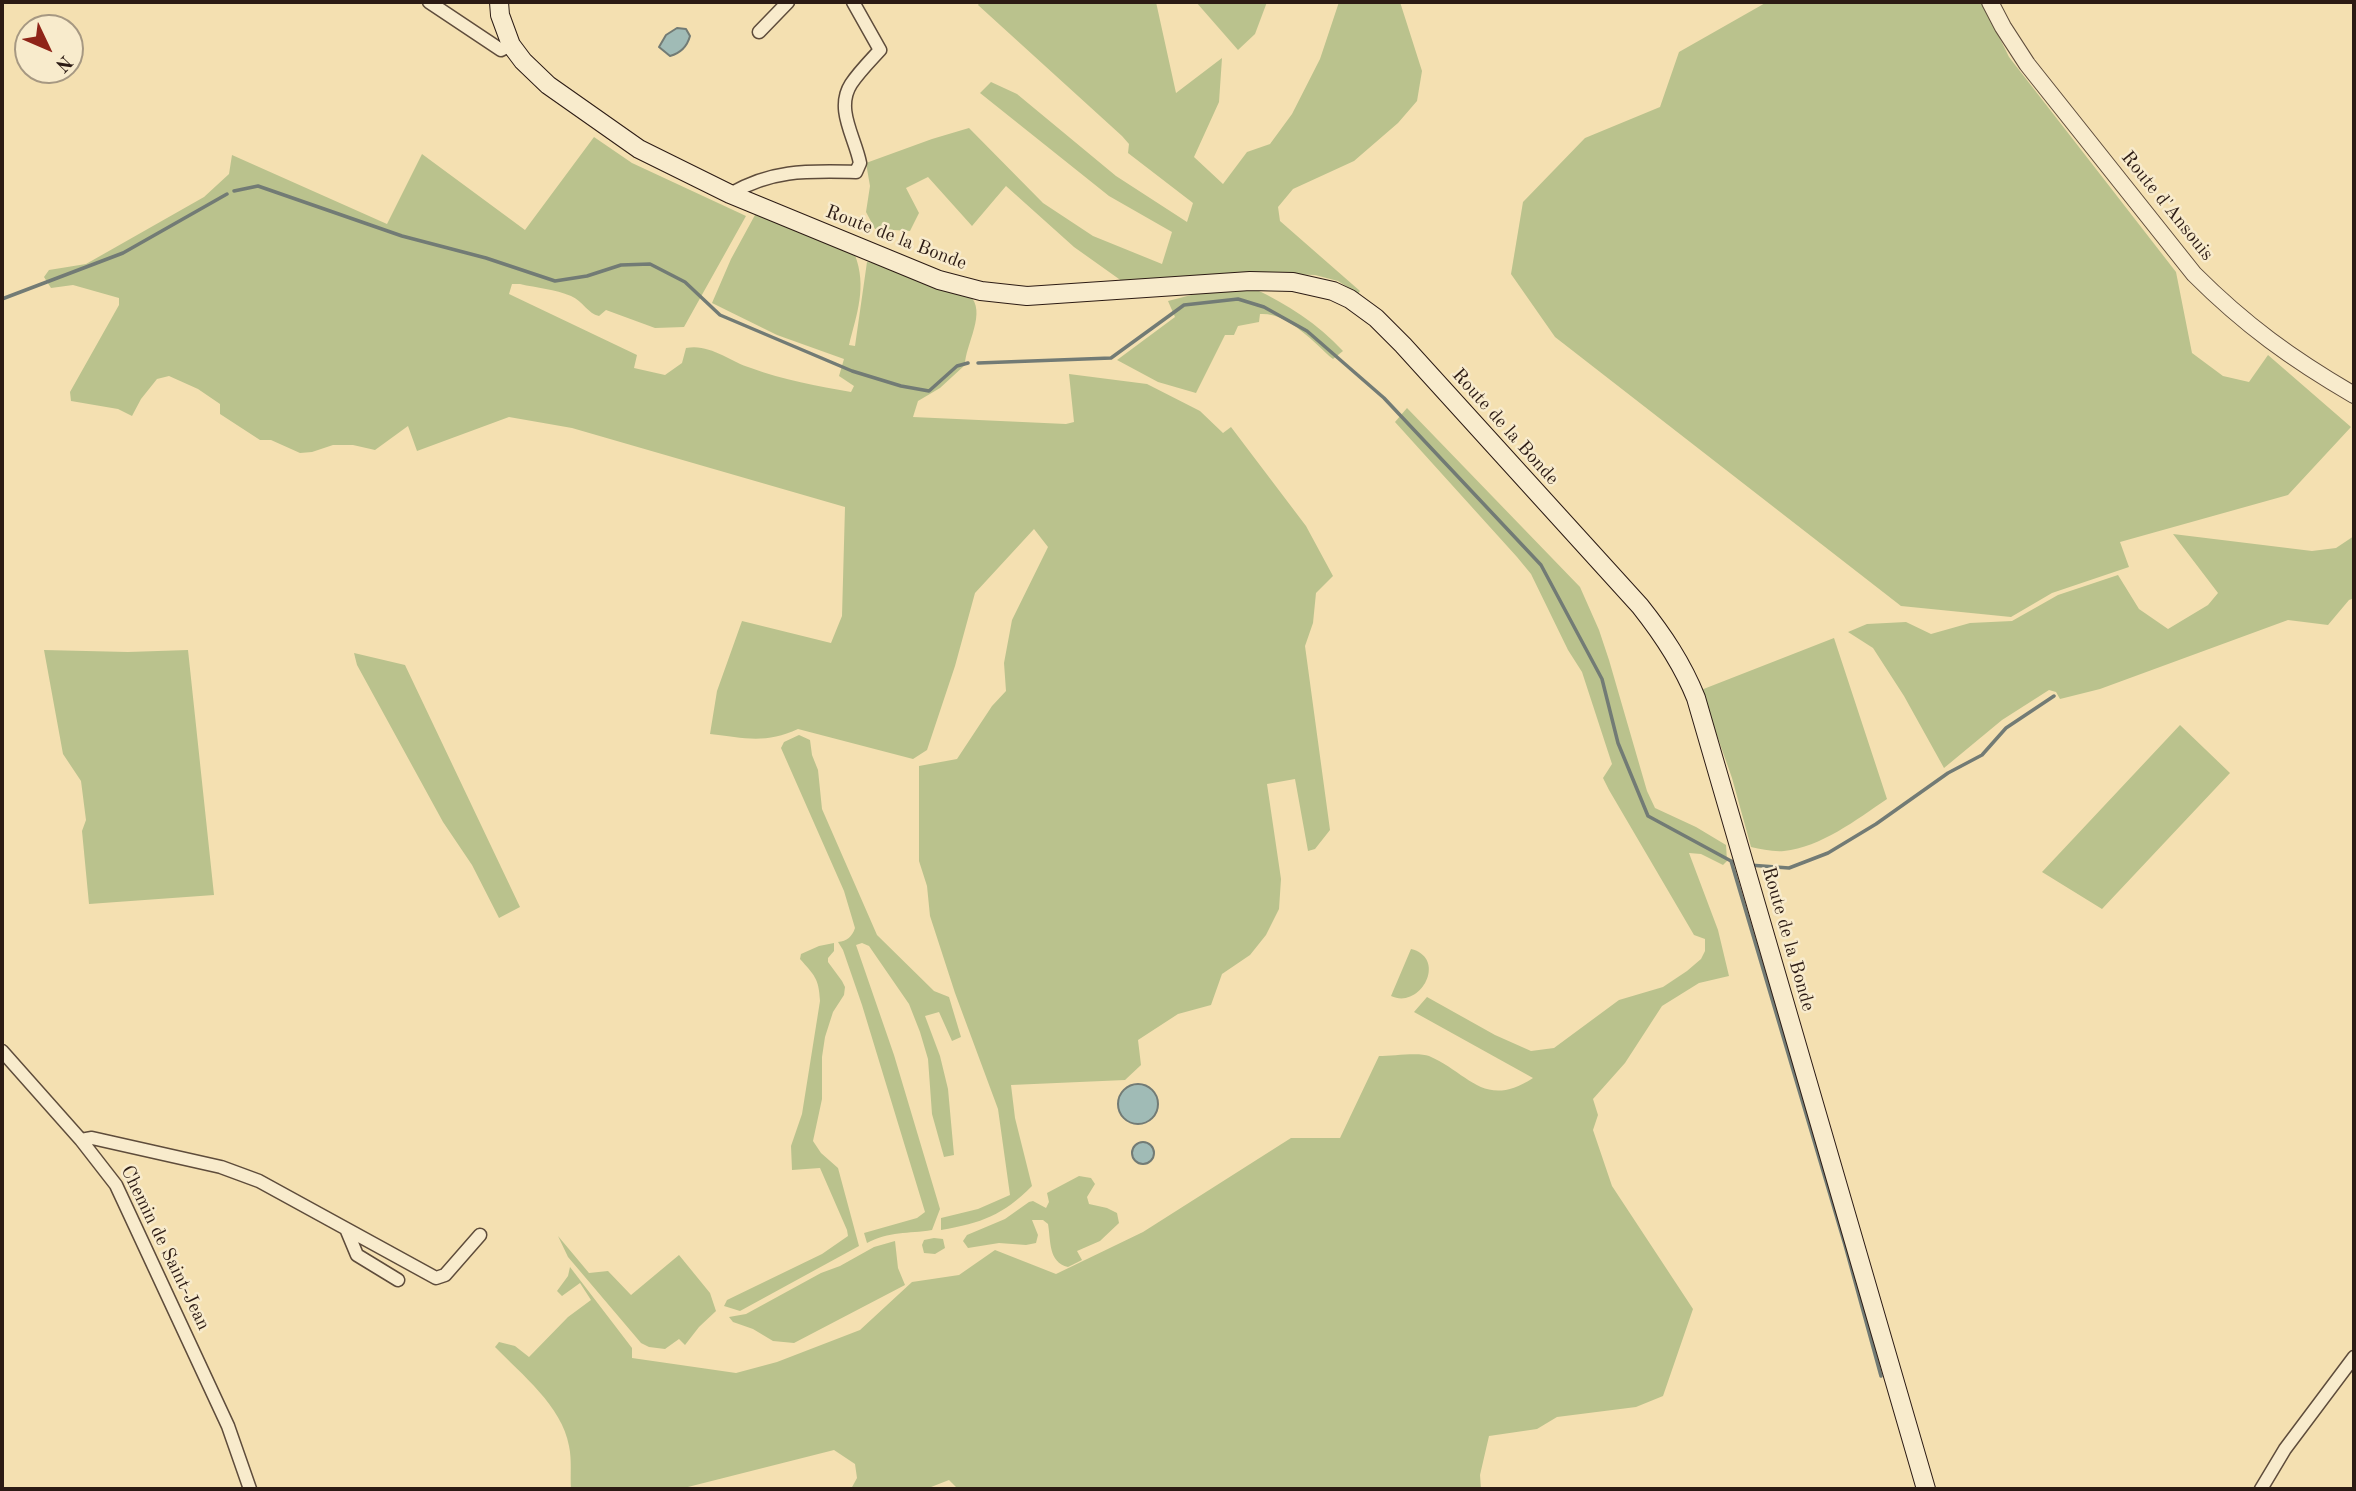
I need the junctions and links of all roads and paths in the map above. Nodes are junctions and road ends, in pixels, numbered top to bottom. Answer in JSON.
{"nodes":[{"id":1,"x":429,"y":2,"type":"edge"},
{"id":2,"x":499,"y":2,"type":"edge"},
{"id":3,"x":788,"y":2,"type":"edge"},
{"id":4,"x":852,"y":2,"type":"edge"},
{"id":5,"x":1990,"y":2,"type":"edge"},
{"id":6,"x":503,"y":26,"type":"junction"},
{"id":7,"x":759,"y":32,"type":"dead end"},
{"id":8,"x":489,"y":41,"type":"junction"},
{"id":9,"x":511,"y":45,"type":"junction"},
{"id":10,"x":730,"y":194,"type":"junction"},
{"id":11,"x":2354,"y":395,"type":"edge"},
{"id":12,"x":2,"y":1051,"type":"edge"},
{"id":13,"x":81,"y":1140,"type":"junction"},
{"id":14,"x":347,"y":1231,"type":"junction"},
{"id":15,"x":480,"y":1235,"type":"dead end"},
{"id":16,"x":398,"y":1280,"type":"dead end"},
{"id":17,"x":2354,"y":1357,"type":"edge"},
{"id":18,"x":250,"y":1489,"type":"edge"},
{"id":19,"x":1926,"y":1489,"type":"edge"},
{"id":20,"x":2262,"y":1489,"type":"edge"}],
"edges":[{"from":1,"to":8,"type":"street"},
{"from":2,"to":6,"type":"main road","name":"Route de la Bonde"},
{"from":3,"to":7,"type":"street"},
{"from":4,"to":10,"type":"street"},
{"from":5,"to":11,"type":"street","name":"Route d'Ansouis"},
{"from":6,"to":8,"type":"street"},
{"from":6,"to":9,"type":"main road","name":"Route de la Bonde"},
{"from":8,"to":9,"type":"street"},
{"from":9,"to":10,"type":"main road","name":"Route de la Bonde"},
{"from":10,"to":19,"type":"main road","name":"Route de la Bonde"},
{"from":12,"to":13,"type":"street","name":"Chemin de Saint-Jean"},
{"from":13,"to":14,"type":"street"},
{"from":13,"to":18,"type":"street","name":"Chemin de Saint-Jean"},
{"from":14,"to":15,"type":"street"},
{"from":14,"to":16,"type":"street"},
{"from":17,"to":20,"type":"street"}]}
